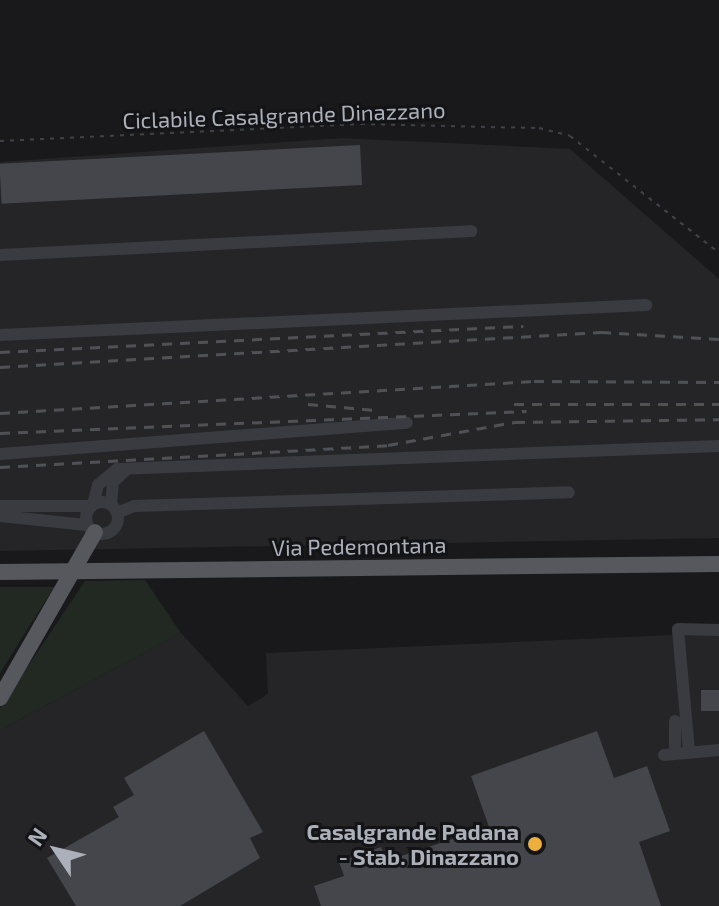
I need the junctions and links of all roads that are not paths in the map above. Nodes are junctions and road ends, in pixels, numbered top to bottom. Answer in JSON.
{"nodes":[{"id":1,"x":471,"y":231,"type":"dead end"},
{"id":2,"x":0,"y":255,"type":"edge"},
{"id":3,"x":646,"y":305,"type":"dead end"},
{"id":4,"x":0,"y":335,"type":"edge"},
{"id":5,"x":407,"y":423,"type":"dead end"},
{"id":6,"x":719,"y":446,"type":"edge"},
{"id":7,"x":0,"y":454,"type":"edge"},
{"id":8,"x":127,"y":469,"type":"junction"},
{"id":9,"x":569,"y":492,"type":"dead end"},
{"id":10,"x":0,"y":506,"type":"edge"},
{"id":11,"x":92,"y":506,"type":"junction"},
{"id":12,"x":114,"y":509,"type":"junction"},
{"id":13,"x":0,"y":516,"type":"edge"},
{"id":14,"x":91,"y":529,"type":"junction"},
{"id":15,"x":719,"y":564,"type":"edge"},
{"id":16,"x":0,"y":566,"type":"edge"},
{"id":17,"x":48,"y":571,"type":"junction"},
{"id":18,"x":0,"y":574,"type":"edge"},
{"id":19,"x":719,"y":630,"type":"edge"},
{"id":20,"x":678,"y":654,"type":"junction"},
{"id":21,"x":0,"y":698,"type":"edge"},
{"id":22,"x":719,"y":750,"type":"edge"},
{"id":23,"x":689,"y":751,"type":"junction"}],
"edges":[{"from":1,"to":2,"type":"street"},
{"from":3,"to":4,"type":"street"},
{"from":5,"to":7,"type":"street"},
{"from":6,"to":8,"type":"street"},
{"from":8,"to":11,"type":"street"},
{"from":8,"to":12,"type":"street"},
{"from":9,"to":12,"type":"street"},
{"from":10,"to":11,"type":"street"},
{"from":11,"to":12,"type":"street"},
{"from":11,"to":14,"type":"street"},
{"from":12,"to":14,"type":"street"},
{"from":13,"to":14,"type":"street"},
{"from":14,"to":21,"type":"main road"},
{"from":15,"to":17,"type":"main road","name":"Via Pedemontana"},
{"from":16,"to":17,"type":"main road"},
{"from":17,"to":18,"type":"main road","name":"Via Pedemontana"},
{"from":19,"to":20,"type":"street"},
{"from":20,"to":23,"type":"street"},
{"from":20,"to":23,"type":"street"},
{"from":22,"to":23,"type":"street"}]}
